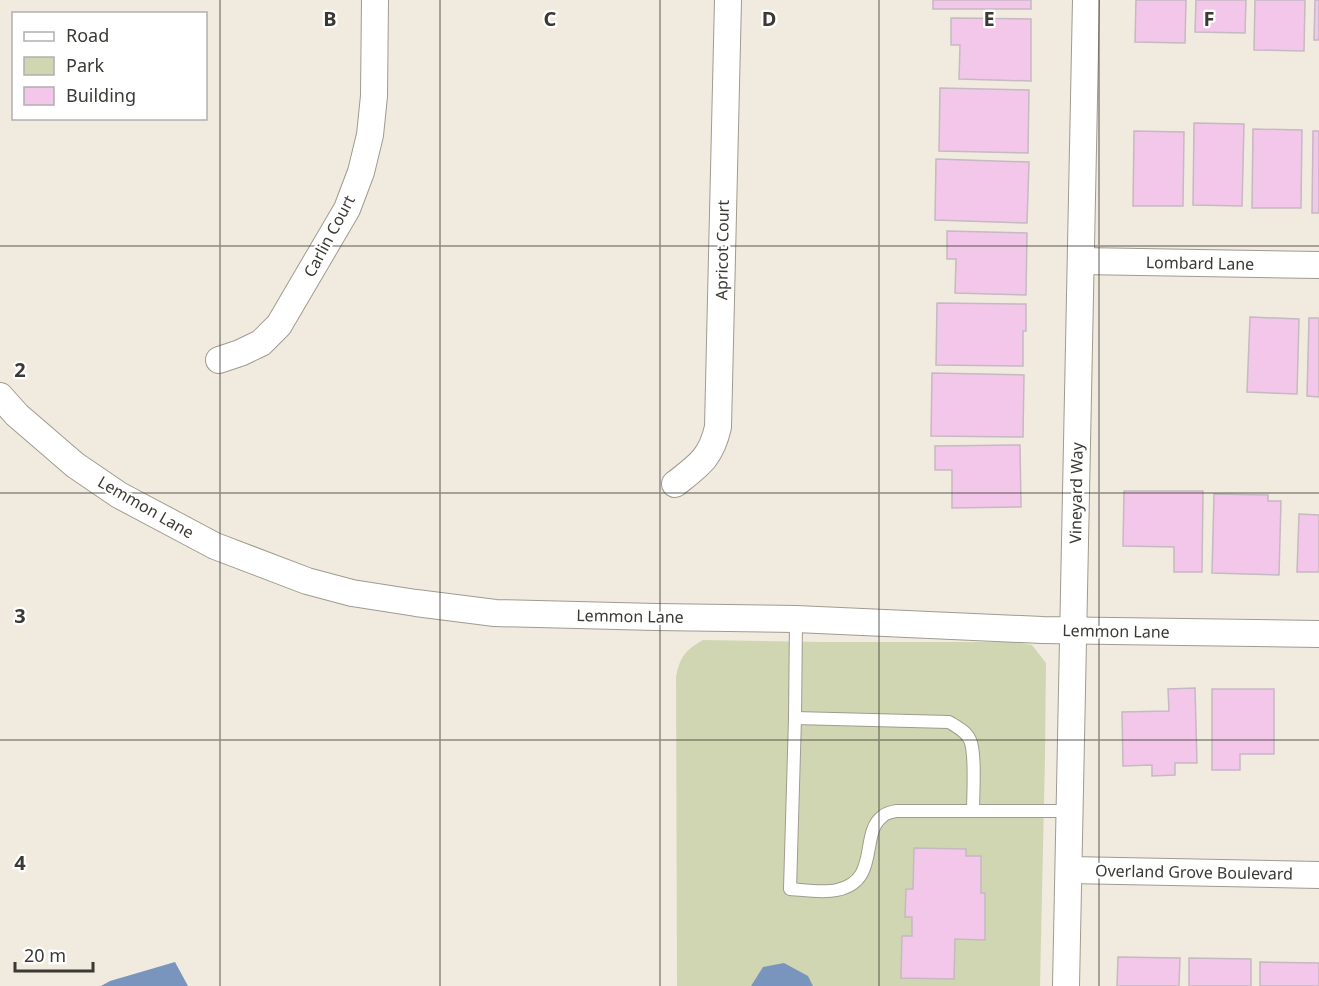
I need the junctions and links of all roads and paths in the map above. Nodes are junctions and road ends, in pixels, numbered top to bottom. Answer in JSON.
{"nodes":[{"id":1,"x":375,"y":0,"type":"edge"},
{"id":2,"x":728,"y":0,"type":"edge"},
{"id":3,"x":1086,"y":0,"type":"edge"},
{"id":4,"x":1081,"y":261,"type":"junction"},
{"id":5,"x":1319,"y":265,"type":"edge"},
{"id":6,"x":219,"y":360,"type":"dead end"},
{"id":7,"x":0,"y":396,"type":"edge"},
{"id":8,"x":675,"y":484,"type":"dead end"},
{"id":9,"x":796,"y":619,"type":"junction"},
{"id":10,"x":1074,"y":630,"type":"junction"},
{"id":11,"x":1319,"y":634,"type":"edge"},
{"id":12,"x":795,"y":718,"type":"junction"},
{"id":13,"x":973,"y":811,"type":"junction"},
{"id":14,"x":1070,"y":811,"type":"junction"},
{"id":15,"x":1069,"y":870,"type":"junction"},
{"id":16,"x":1319,"y":875,"type":"edge"},
{"id":17,"x":1066,"y":986,"type":"edge"}],
"edges":[{"from":1,"to":6,"type":"street","name":"Carlin Court"},
{"from":2,"to":8,"type":"street","name":"Apricot Court"},
{"from":3,"to":4,"type":"street","name":"Vineyard Way"},
{"from":4,"to":5,"type":"street","name":"Lombard Lane"},
{"from":4,"to":10,"type":"street","name":"Vineyard Way"},
{"from":7,"to":9,"type":"street","name":"Lemmon Lane"},
{"from":9,"to":10,"type":"street","name":"Lemmon Lane"},
{"from":9,"to":12,"type":"lane"},
{"from":10,"to":11,"type":"street","name":"Lemmon Lane"},
{"from":10,"to":14,"type":"street","name":"Vineyard Way"},
{"from":12,"to":13,"type":"lane"},
{"from":12,"to":13,"type":"lane"},
{"from":13,"to":14,"type":"lane"},
{"from":14,"to":15,"type":"street","name":"Vineyard Way"},
{"from":15,"to":16,"type":"street","name":"Overland Grove Boulevard"},
{"from":15,"to":17,"type":"street","name":"Vineyard Way"}]}
